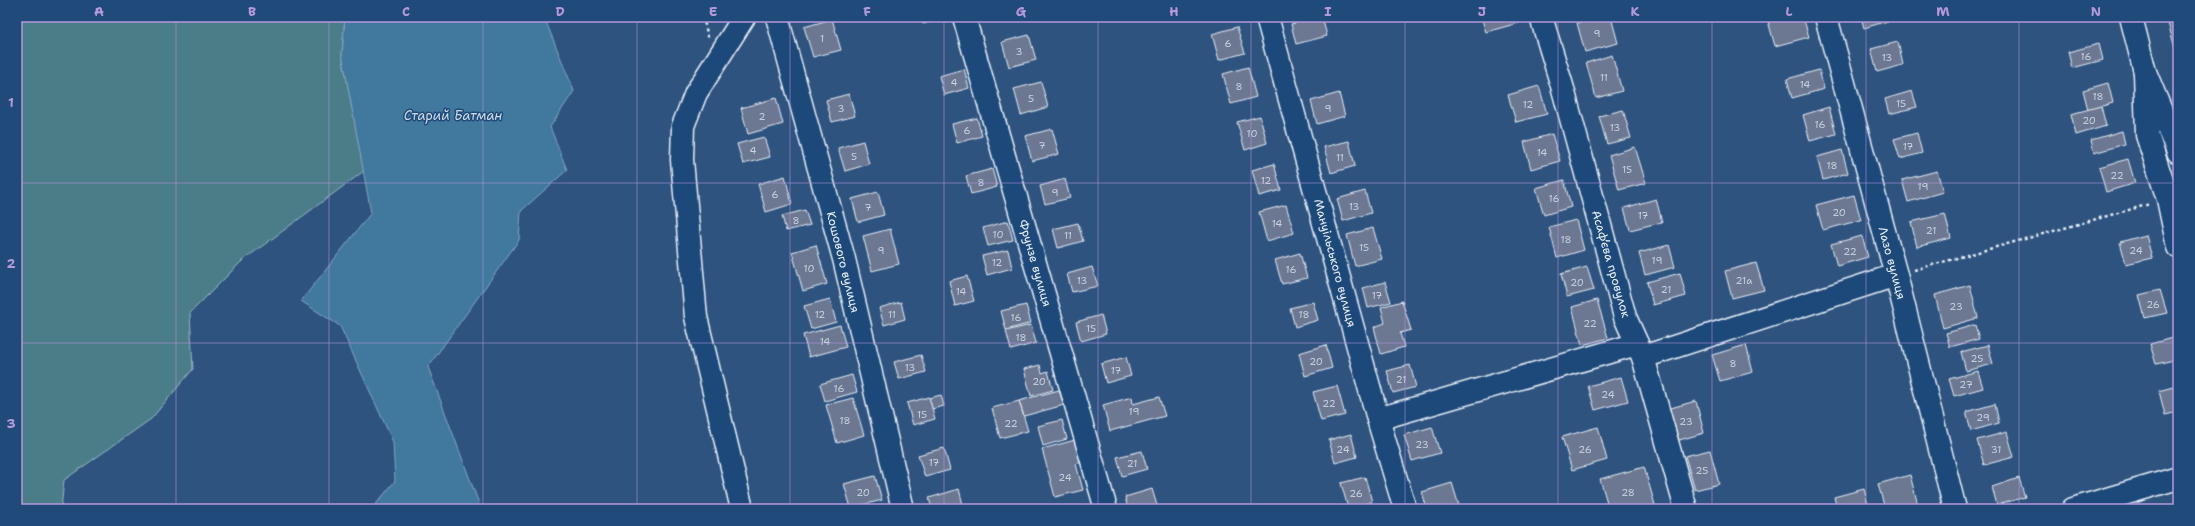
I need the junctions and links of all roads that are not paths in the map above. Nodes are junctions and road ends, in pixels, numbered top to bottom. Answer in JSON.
{"nodes":[{"id":1,"x":744,"y":17,"type":"edge"},
{"id":2,"x":776,"y":17,"type":"edge"},
{"id":3,"x":964,"y":17,"type":"edge"},
{"id":4,"x":1267,"y":17,"type":"edge"},
{"id":5,"x":1541,"y":17,"type":"edge"},
{"id":6,"x":1826,"y":17,"type":"edge"},
{"id":7,"x":2130,"y":17,"type":"edge"},
{"id":8,"x":2145,"y":72,"type":"junction"},
{"id":9,"x":2178,"y":152,"type":"edge"},
{"id":10,"x":2173,"y":198,"type":"edge"},
{"id":11,"x":2178,"y":247,"type":"edge"},
{"id":12,"x":1896,"y":275,"type":"junction"},
{"id":13,"x":1640,"y":350,"type":"junction"},
{"id":14,"x":1378,"y":419,"type":"junction"},
{"id":15,"x":2178,"y":478,"type":"edge"},
{"id":16,"x":742,"y":509,"type":"edge"},
{"id":17,"x":903,"y":509,"type":"edge"},
{"id":18,"x":1106,"y":509,"type":"edge"},
{"id":19,"x":1405,"y":509,"type":"edge"},
{"id":20,"x":1686,"y":509,"type":"edge"},
{"id":21,"x":1955,"y":509,"type":"edge"},
{"id":22,"x":2073,"y":509,"type":"edge"}],
"edges":[{"from":1,"to":16,"type":"street"},
{"from":2,"to":17,"type":"street","name":"Кошового вулиця"},
{"from":3,"to":18,"type":"street","name":"Фрунзе вулиця"},
{"from":4,"to":14,"type":"street","name":"Мануільського вулиця"},
{"from":5,"to":13,"type":"street","name":"Асаф’єва провулок"},
{"from":6,"to":12,"type":"street","name":"Лазо вулиця"},
{"from":7,"to":8,"type":"street"},
{"from":8,"to":9,"type":"street"},
{"from":8,"to":10,"type":"street"},
{"from":10,"to":11,"type":"street"},
{"from":12,"to":13,"type":"street"},
{"from":12,"to":21,"type":"street","name":"Лазо вулиця"},
{"from":13,"to":14,"type":"street"},
{"from":13,"to":20,"type":"street","name":"Асаф’єва провулок"},
{"from":14,"to":19,"type":"street","name":"Мануільського вулиця"},
{"from":15,"to":22,"type":"street"}]}
